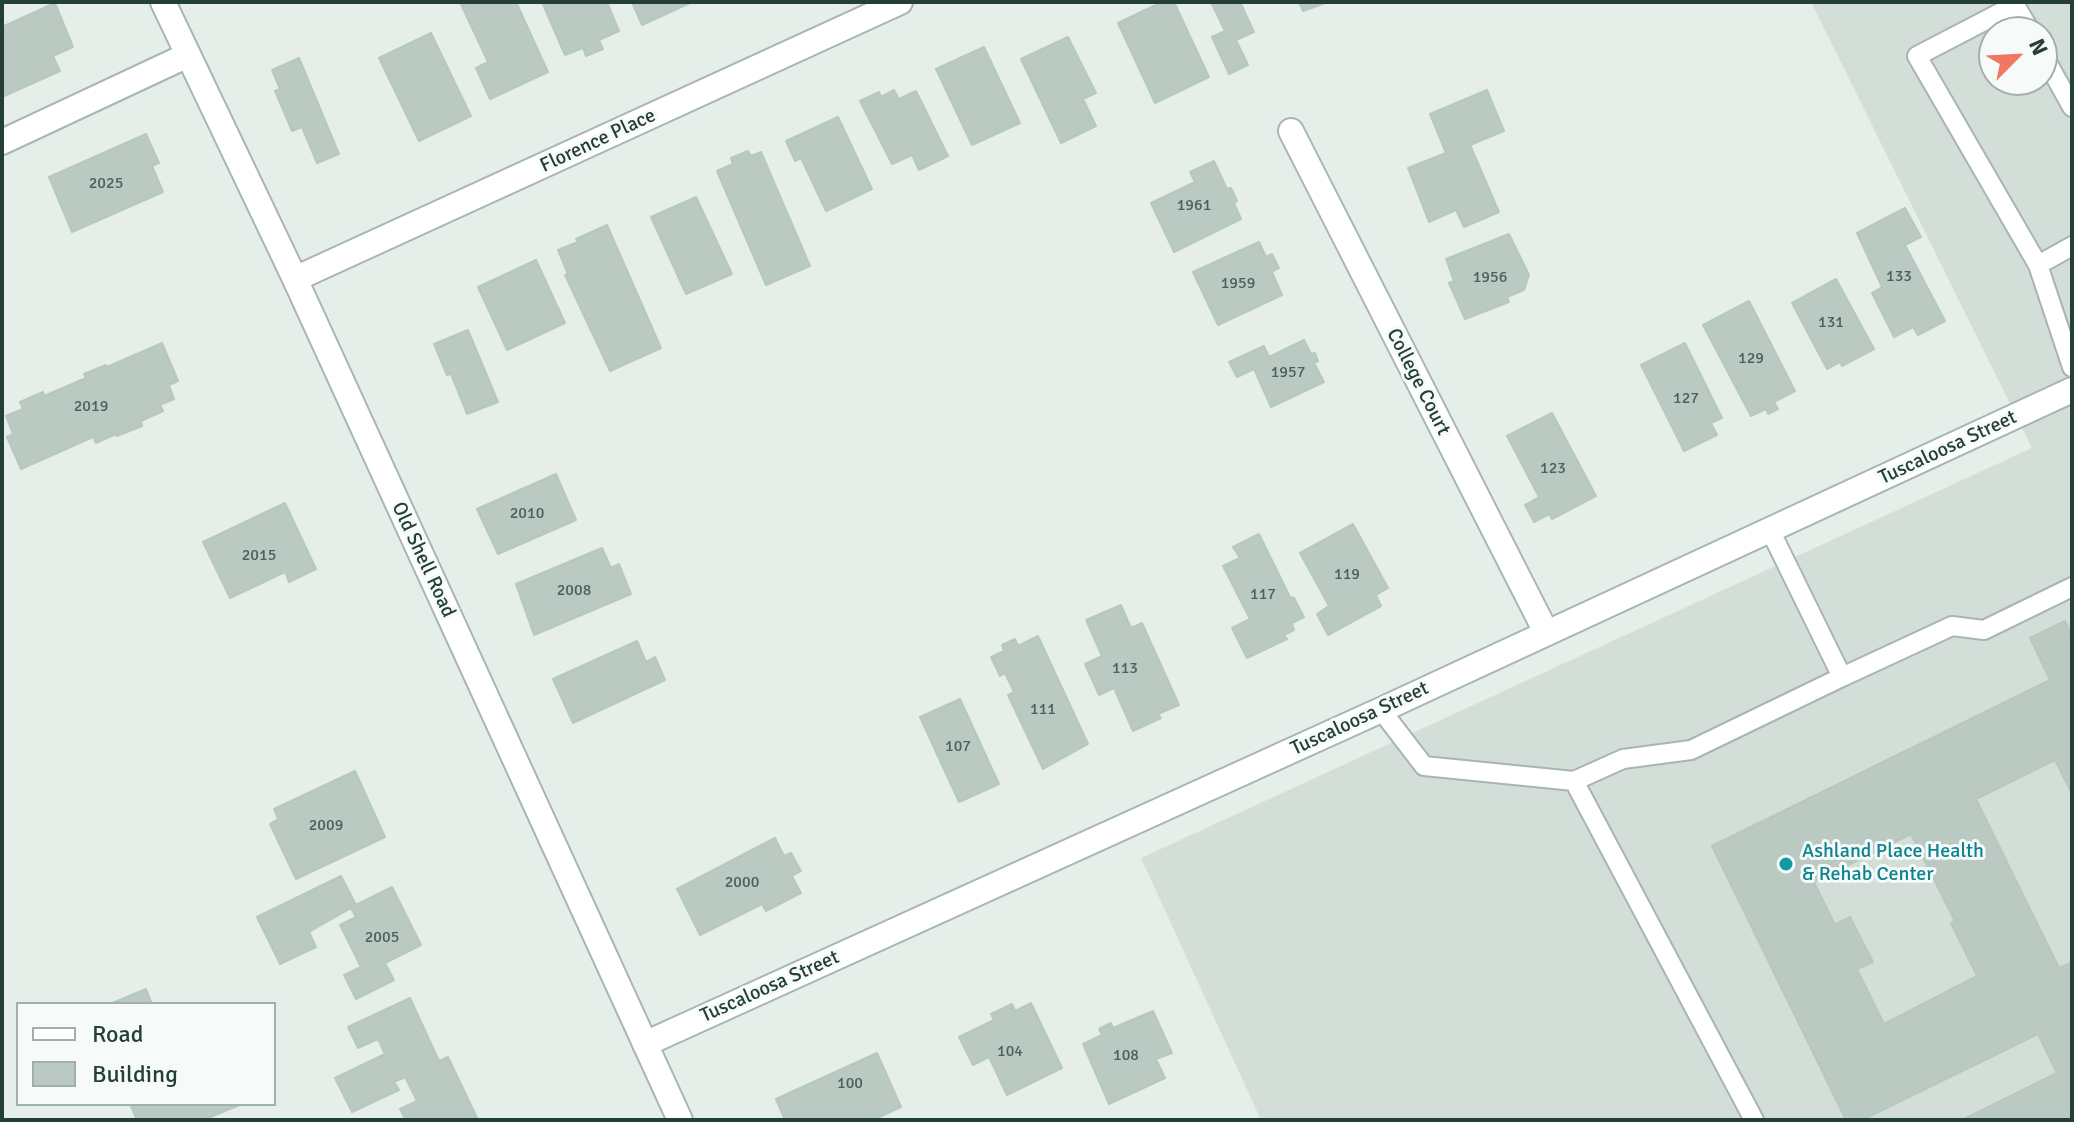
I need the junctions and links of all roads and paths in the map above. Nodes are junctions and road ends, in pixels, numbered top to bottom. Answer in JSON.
{"nodes":[{"id":1,"x":163,"y":2,"type":"edge"},
{"id":2,"x":900,"y":2,"type":"edge"},
{"id":3,"x":1994,"y":16,"type":"edge"},
{"id":4,"x":2022,"y":16,"type":"edge"},
{"id":5,"x":1978,"y":24,"type":"edge"},
{"id":6,"x":188,"y":55,"type":"junction"},
{"id":7,"x":2058,"y":82,"type":"edge"},
{"id":8,"x":2072,"y":107,"type":"edge"},
{"id":9,"x":1291,"y":131,"type":"dead end"},
{"id":10,"x":2,"y":142,"type":"edge"},
{"id":11,"x":2072,"y":246,"type":"edge"},
{"id":12,"x":2038,"y":265,"type":"junction"},
{"id":13,"x":295,"y":279,"type":"junction"},
{"id":14,"x":2072,"y":367,"type":"edge"},
{"id":15,"x":2072,"y":390,"type":"edge"},
{"id":16,"x":1770,"y":530,"type":"junction"},
{"id":17,"x":2072,"y":587,"type":"edge"},
{"id":18,"x":1546,"y":632,"type":"junction"},
{"id":19,"x":1842,"y":677,"type":"junction"},
{"id":20,"x":1381,"y":710,"type":"junction"},
{"id":21,"x":1574,"y":781,"type":"junction"},
{"id":22,"x":645,"y":1044,"type":"junction"},
{"id":23,"x":680,"y":1120,"type":"edge"},
{"id":24,"x":1754,"y":1120,"type":"edge"}],
"edges":[{"from":1,"to":6,"type":"street","name":"Old Shell Road"},
{"from":2,"to":13,"type":"street","name":"Florence Place"},
{"from":3,"to":4,"type":"lane"},
{"from":5,"to":12,"type":"lane"},
{"from":6,"to":10,"type":"street"},
{"from":6,"to":13,"type":"street","name":"Old Shell Road"},
{"from":7,"to":8,"type":"lane"},
{"from":9,"to":18,"type":"street","name":"College Court"},
{"from":11,"to":12,"type":"lane"},
{"from":12,"to":14,"type":"lane"},
{"from":13,"to":22,"type":"street","name":"Old Shell Road"},
{"from":15,"to":16,"type":"street","name":"Tuscaloosa Street"},
{"from":16,"to":18,"type":"street","name":"Tuscaloosa Street"},
{"from":16,"to":19,"type":"lane"},
{"from":17,"to":19,"type":"lane"},
{"from":18,"to":20,"type":"street","name":"Tuscaloosa Street"},
{"from":19,"to":21,"type":"lane"},
{"from":20,"to":21,"type":"lane"},
{"from":20,"to":22,"type":"street","name":"Tuscaloosa Street"},
{"from":21,"to":24,"type":"lane"},
{"from":22,"to":23,"type":"street","name":"Old Shell Road"}]}
